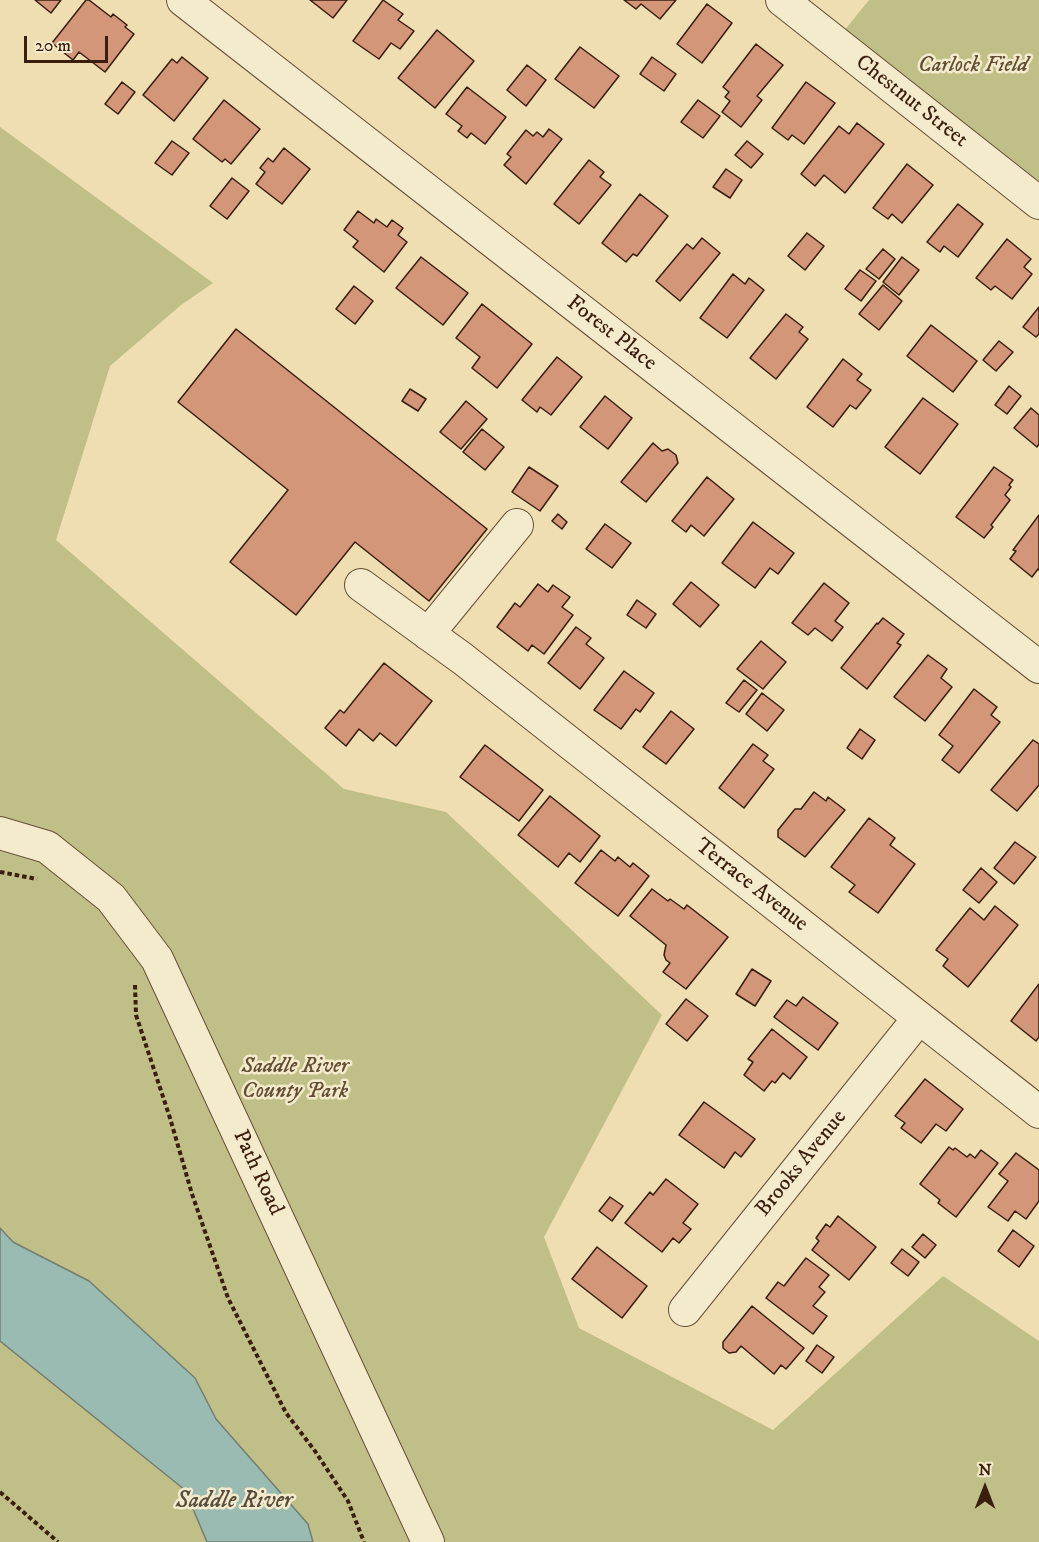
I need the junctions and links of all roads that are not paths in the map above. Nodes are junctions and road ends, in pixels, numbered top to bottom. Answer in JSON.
{"nodes":[{"id":1,"x":183,"y":0,"type":"edge"},
{"id":2,"x":782,"y":0,"type":"edge"},
{"id":3,"x":1039,"y":204,"type":"edge"},
{"id":4,"x":517,"y":525,"type":"dead end"},
{"id":5,"x":361,"y":585,"type":"dead end"},
{"id":6,"x":428,"y":634,"type":"junction"},
{"id":7,"x":1039,"y":667,"type":"edge"},
{"id":8,"x":3,"y":834,"type":"edge"},
{"id":9,"x":919,"y":1018,"type":"junction"},
{"id":10,"x":1039,"y":1112,"type":"edge"},
{"id":11,"x":685,"y":1310,"type":"dead end"},
{"id":12,"x":428,"y":1542,"type":"edge"}],
"edges":[{"from":1,"to":7,"type":"street","name":"Forest Place"},
{"from":2,"to":3,"type":"street","name":"Chestnut Street"},
{"from":4,"to":6,"type":"street"},
{"from":5,"to":6,"type":"street","name":"Terrace Avenue"},
{"from":6,"to":9,"type":"street","name":"Terrace Avenue"},
{"from":8,"to":12,"type":"street","name":"Path Road"},
{"from":9,"to":10,"type":"street","name":"Terrace Avenue"},
{"from":9,"to":11,"type":"street","name":"Brooks Avenue"}]}
